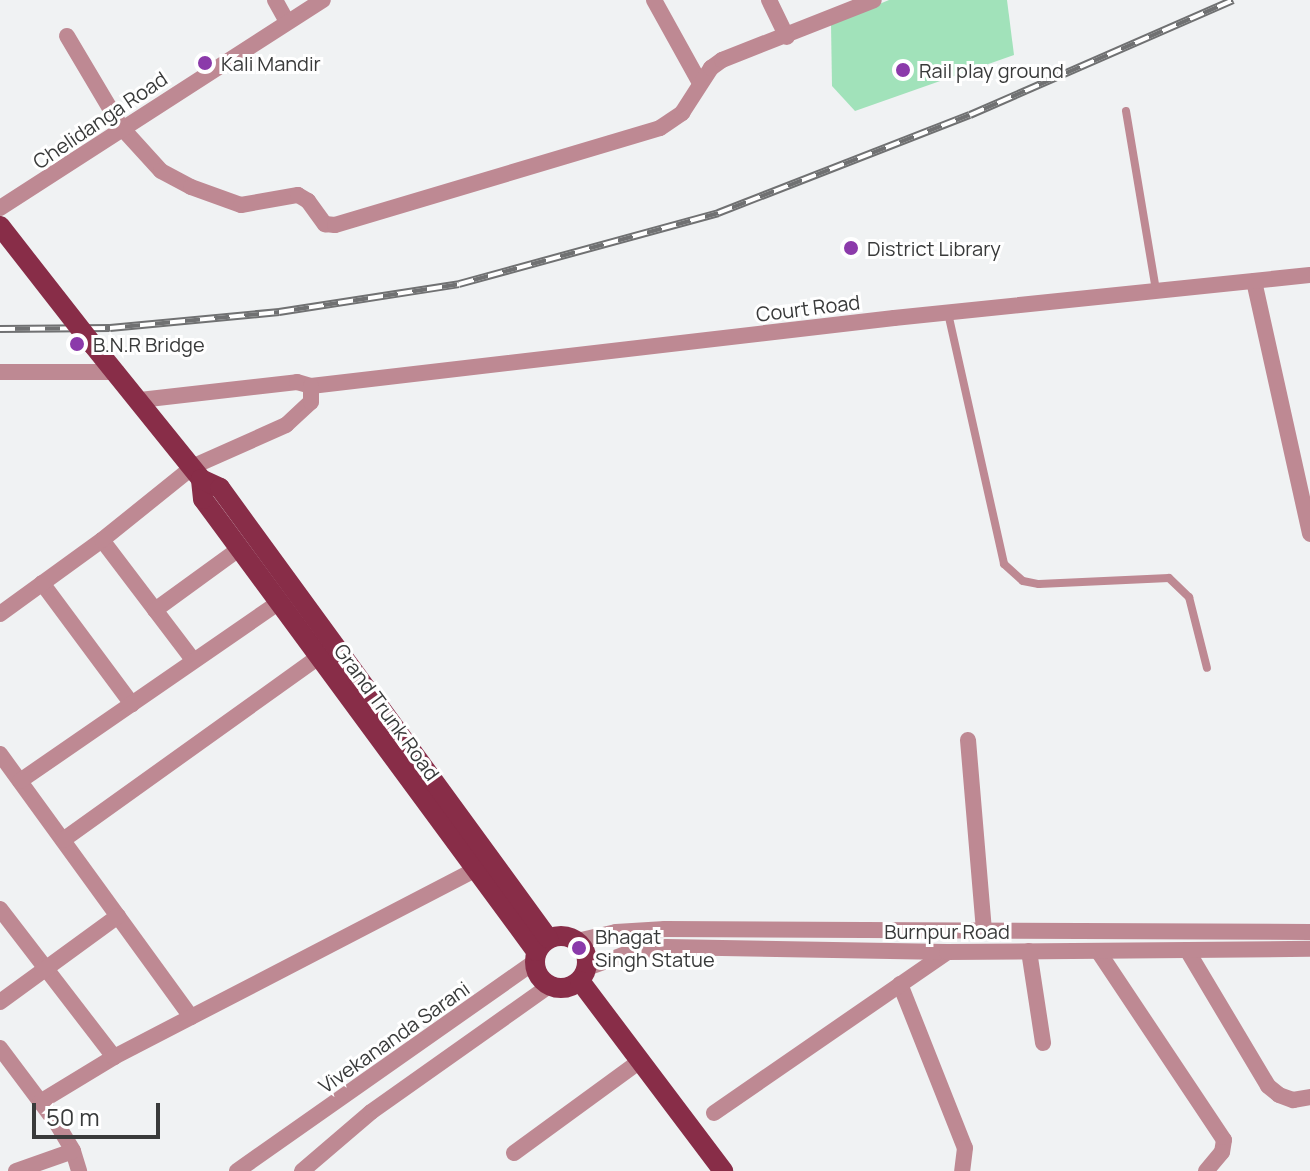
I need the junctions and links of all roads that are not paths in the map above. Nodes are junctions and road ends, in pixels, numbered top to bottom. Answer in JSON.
{"nodes":[{"id":1,"x":275,"y":0,"type":"edge"},
{"id":2,"x":323,"y":0,"type":"edge"},
{"id":3,"x":654,"y":0,"type":"edge"},
{"id":4,"x":769,"y":0,"type":"edge"},
{"id":5,"x":874,"y":0,"type":"edge"},
{"id":6,"x":287,"y":22,"type":"junction"},
{"id":7,"x":67,"y":36,"type":"dead end"},
{"id":8,"x":787,"y":37,"type":"junction"},
{"id":9,"x":700,"y":83,"type":"junction"},
{"id":10,"x":1126,"y":111,"type":"dead end"},
{"id":11,"x":121,"y":127,"type":"junction"},
{"id":12,"x":7,"y":200,"type":"edge"},
{"id":13,"x":0,"y":226,"type":"edge"},
{"id":14,"x":1310,"y":275,"type":"edge"},
{"id":15,"x":1254,"y":281,"type":"junction"},
{"id":16,"x":1156,"y":291,"type":"junction"},
{"id":17,"x":948,"y":312,"type":"junction"},
{"id":18,"x":105,"y":359,"type":"junction"},
{"id":19,"x":0,"y":372,"type":"edge"},
{"id":20,"x":311,"y":386,"type":"junction"},
{"id":21,"x":140,"y":400,"type":"junction"},
{"id":22,"x":200,"y":482,"type":"junction"},
{"id":23,"x":1310,"y":534,"type":"edge"},
{"id":24,"x":102,"y":540,"type":"junction"},
{"id":25,"x":239,"y":549,"type":"junction"},
{"id":26,"x":42,"y":583,"type":"junction"},
{"id":27,"x":278,"y":603,"type":"junction"},
{"id":28,"x":155,"y":610,"type":"junction"},
{"id":29,"x":0,"y":614,"type":"edge"},
{"id":30,"x":317,"y":658,"type":"junction"},
{"id":31,"x":193,"y":660,"type":"junction"},
{"id":32,"x":1207,"y":668,"type":"dead end"},
{"id":33,"x":132,"y":704,"type":"junction"},
{"id":34,"x":968,"y":740,"type":"dead end"},
{"id":35,"x":1,"y":757,"type":"edge"},
{"id":36,"x":20,"y":781,"type":"junction"},
{"id":37,"x":63,"y":840,"type":"junction"},
{"id":38,"x":475,"y":870,"type":"junction"},
{"id":39,"x":0,"y":909,"type":"edge"},
{"id":40,"x":118,"y":916,"type":"junction"},
{"id":41,"x":984,"y":931,"type":"junction"},
{"id":42,"x":1310,"y":932,"type":"edge"},
{"id":43,"x":577,"y":941,"type":"junction"},
{"id":44,"x":1310,"y":949,"type":"edge"},
{"id":45,"x":539,"y":950,"type":"junction"},
{"id":46,"x":1187,"y":950,"type":"junction"},
{"id":47,"x":1029,"y":951,"type":"junction"},
{"id":48,"x":1098,"y":951,"type":"junction"},
{"id":49,"x":947,"y":952,"type":"junction"},
{"id":50,"x":46,"y":968,"type":"junction"},
{"id":51,"x":583,"y":975,"type":"junction"},
{"id":52,"x":900,"y":984,"type":"junction"},
{"id":53,"x":549,"y":986,"type":"junction"},
{"id":54,"x":0,"y":1002,"type":"edge"},
{"id":55,"x":191,"y":1017,"type":"junction"},
{"id":56,"x":1043,"y":1043,"type":"dead end"},
{"id":57,"x":0,"y":1048,"type":"edge"},
{"id":58,"x":114,"y":1057,"type":"junction"},
{"id":59,"x":640,"y":1061,"type":"junction"},
{"id":60,"x":16,"y":1070,"type":"junction"},
{"id":61,"x":0,"y":1078,"type":"edge"},
{"id":62,"x":1310,"y":1097,"type":"edge"},
{"id":63,"x":40,"y":1102,"type":"junction"},
{"id":64,"x":714,"y":1113,"type":"dead end"},
{"id":65,"x":73,"y":1151,"type":"junction"},
{"id":66,"x":514,"y":1153,"type":"dead end"},
{"id":67,"x":16,"y":1171,"type":"edge"},
{"id":68,"x":79,"y":1171,"type":"edge"},
{"id":69,"x":237,"y":1171,"type":"edge"},
{"id":70,"x":302,"y":1171,"type":"edge"},
{"id":71,"x":723,"y":1171,"type":"edge"},
{"id":72,"x":962,"y":1171,"type":"edge"},
{"id":73,"x":1206,"y":1171,"type":"edge"}],
"edges":[{"from":1,"to":6,"type":"street"},
{"from":2,"to":6,"type":"street","name":"Chelidanga Road"},
{"from":3,"to":9,"type":"street"},
{"from":4,"to":8,"type":"street"},
{"from":5,"to":8,"type":"street"},
{"from":6,"to":11,"type":"street","name":"Chelidanga Road"},
{"from":7,"to":11,"type":"street"},
{"from":8,"to":9,"type":"street"},
{"from":9,"to":11,"type":"street"},
{"from":10,"to":16,"type":"lane"},
{"from":11,"to":12,"type":"street","name":"Chelidanga Road"},
{"from":13,"to":18,"type":"main road","bridge":true},
{"from":14,"to":15,"type":"street","name":"Court Road"},
{"from":15,"to":16,"type":"street","name":"Court Road"},
{"from":15,"to":23,"type":"street"},
{"from":16,"to":17,"type":"street","name":"Court Road"},
{"from":17,"to":20,"type":"street","name":"Court Road"},
{"from":17,"to":32,"type":"lane"},
{"from":18,"to":19,"type":"street"},
{"from":18,"to":21,"type":"main road"},
{"from":20,"to":21,"type":"street","name":"Court Road"},
{"from":20,"to":22,"type":"street"},
{"from":21,"to":22,"type":"main road"},
{"from":22,"to":24,"type":"street"},
{"from":22,"to":25,"type":"main road","name":"Grand Trunk Road"},
{"from":22,"to":45,"type":"main road","name":"Grand Trunk Road"},
{"from":24,"to":26,"type":"street"},
{"from":24,"to":28,"type":"street"},
{"from":25,"to":27,"type":"main road","name":"Grand Trunk Road"},
{"from":25,"to":28,"type":"street"},
{"from":26,"to":29,"type":"street"},
{"from":26,"to":33,"type":"street"},
{"from":27,"to":30,"type":"main road","name":"Grand Trunk Road"},
{"from":27,"to":31,"type":"street"},
{"from":28,"to":31,"type":"street"},
{"from":30,"to":37,"type":"street"},
{"from":30,"to":38,"type":"main road","name":"Grand Trunk Road"},
{"from":31,"to":33,"type":"street"},
{"from":33,"to":36,"type":"street"},
{"from":34,"to":41,"type":"street"},
{"from":35,"to":36,"type":"street"},
{"from":36,"to":37,"type":"street"},
{"from":37,"to":40,"type":"street"},
{"from":38,"to":45,"type":"main road","name":"Grand Trunk Road"},
{"from":38,"to":55,"type":"street"},
{"from":39,"to":50,"type":"street"},
{"from":40,"to":50,"type":"street"},
{"from":40,"to":55,"type":"street"},
{"from":41,"to":42,"type":"street"},
{"from":41,"to":43,"type":"street"},
{"from":43,"to":45,"type":"main road"},
{"from":43,"to":51,"type":"main road"},
{"from":44,"to":46,"type":"street","name":"Burnpur Road"},
{"from":45,"to":53,"type":"main road","name":"Grand Trunk Road"},
{"from":45,"to":69,"type":"street","name":"Vivekananda Sarani"},
{"from":46,"to":48,"type":"street","name":"Burnpur Road"},
{"from":46,"to":62,"type":"street"},
{"from":47,"to":48,"type":"street","name":"Burnpur Road"},
{"from":47,"to":49,"type":"street","name":"Burnpur Road"},
{"from":47,"to":56,"type":"street"},
{"from":48,"to":73,"type":"street"},
{"from":49,"to":51,"type":"street","name":"Burnpur Road"},
{"from":49,"to":52,"type":"street"},
{"from":50,"to":54,"type":"street"},
{"from":50,"to":58,"type":"street"},
{"from":51,"to":53,"type":"main road"},
{"from":51,"to":59,"type":"main road"},
{"from":52,"to":64,"type":"street"},
{"from":52,"to":72,"type":"street"},
{"from":53,"to":70,"type":"street"},
{"from":55,"to":58,"type":"street"},
{"from":57,"to":60,"type":"street"},
{"from":58,"to":63,"type":"street"},
{"from":59,"to":66,"type":"street"},
{"from":59,"to":71,"type":"main road"},
{"from":60,"to":61,"type":"street"},
{"from":60,"to":63,"type":"street"},
{"from":63,"to":65,"type":"street"},
{"from":65,"to":67,"type":"street"},
{"from":65,"to":68,"type":"street"}]}
